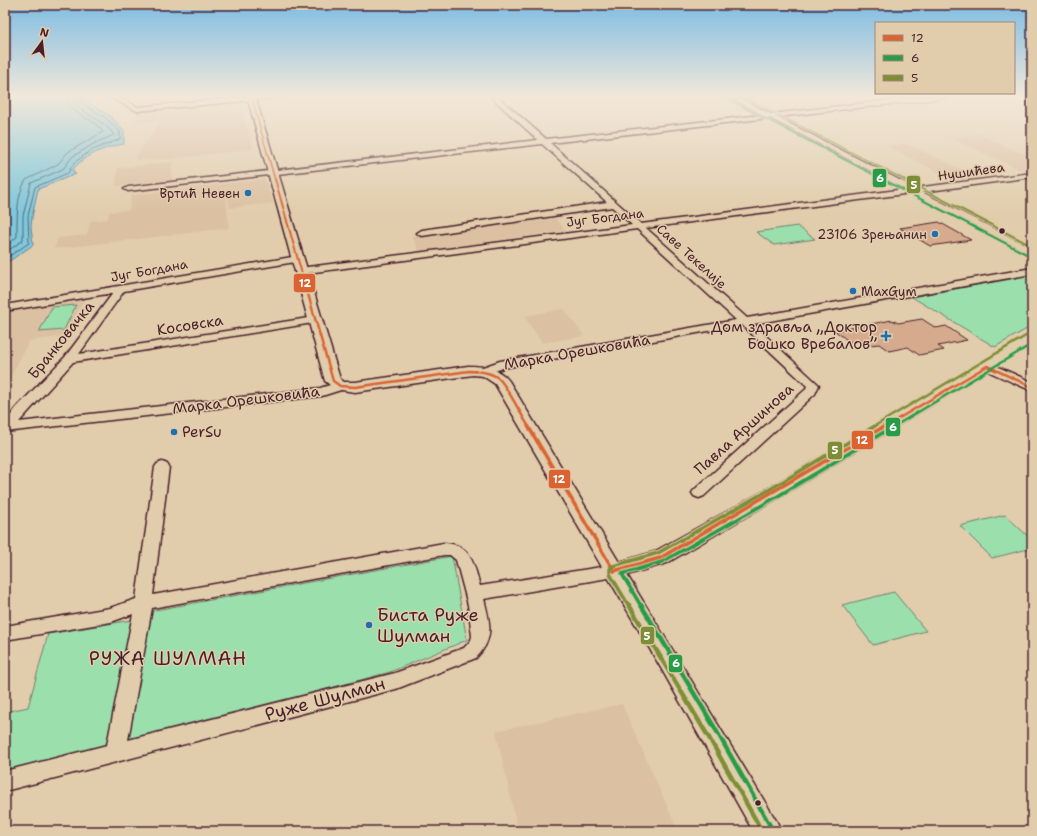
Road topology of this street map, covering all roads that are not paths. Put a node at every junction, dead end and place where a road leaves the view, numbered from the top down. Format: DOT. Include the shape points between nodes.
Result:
graph roads {
  1 [pos="262,135"];
  2 [pos="536,135"];
  3 [pos="602,135"];
  4 [pos="806,135"];
  5 [pos="544,142"];
  6 [pos="273,173"];
  7 [pos="1032,175"];
  8 [pos="128,189"];
  9 [pos="913,191"];
  10 [pos="614,204"];
  11 [pos="639,227"];
  12 [pos="422,232"];
  13 [pos="1032,252"];
  14 [pos="299,265"];
  15 [pos="1032,271"];
  16 [pos="119,289"];
  17 [pos="5,308"];
  18 [pos="315,320"];
  19 [pos="745,322"];
  20 [pos="1032,338"];
  21 [pos="69,359"];
  22 [pos="987,366"];
  23 [pos="484,371"];
  24 [pos="340,386"];
  25 [pos="1032,387"];
  26 [pos="811,390"];
  27 [pos="7,428"];
  28 [pos="162,467"];
  29 [pos="699,493"];
  30 [pos="614,571"];
  31 [pos="473,594"];
  32 [pos="144,603"];
  33 [pos="5,633"];
  34 [pos="116,753"];
  35 [pos="5,781"];
  36 [pos="768,831"];
  1 -- 6 [label="street"];
  2 -- 5 [label="street, Саве Текелије"];
  3 -- 5 [label="street"];
  4 -- 9 [label="street"];
  5 -- 6 [label="street"];
  5 -- 10 [label="street, Саве Текелије"];
  6 -- 8 [label="street"];
  6 -- 14 [label="street"];
  7 -- 9 [label="street, Нушићева"];
  9 -- 11 [label="street, Југ Богдана"];
  9 -- 13 [label="street"];
  10 -- 11 [label="street, Саве Текелије"];
  10 -- 12 [label="street, Југ Богдана"];
  11 -- 14 [label="street, Југ Богдана"];
  11 -- 19 [label="street, Саве Текелије"];
  14 -- 16 [label="street, Југ Богдана"];
  14 -- 18 [label="street"];
  15 -- 19 [label="street, Марка Орешковића"];
  16 -- 17 [label="street, Југ Богдана"];
  16 -- 21 [label="street, Бранковачка"];
  18 -- 21 [label="street, Косовска"];
  18 -- 24 [label="street" via="333,381"];
  19 -- 23 [label="street, Марка Орешковића" via="500,365"];
  19 -- 26 [label="street, Саве Текелије" via="810,380 813,385"];
  20 -- 22 [label="street"];
  21 -- 27 [label="street, Бранковачка"];
  22 -- 25 [label="street"];
  22 -- 30 [label="street" via="660,558"];
  23 -- 24 [label="street, Марка Орешковића" via="462,371 355,387"];
  23 -- 30 [label="street" via="497,376 501,381"];
  24 -- 27 [label="street, Марка Орешковића" via="317,392"];
  26 -- 29 [label="street, Павла Аршинова"];
  28 -- 32 [label="street"];
  30 -- 31 [label="street"];
  30 -- 36 [label="street"];
  31 -- 32 [label="street, Руже Шулман" via="463,557 455,551 444,549"];
  31 -- 34 [label="street, Руже Шулман" via="481,631 478,644 470,653 396,681"];
  32 -- 33 [label="street, Руже Шулман" via="111,615"];
  32 -- 34 [label="street"];
  34 -- 35 [label="street, Руже Шулман"];
}
